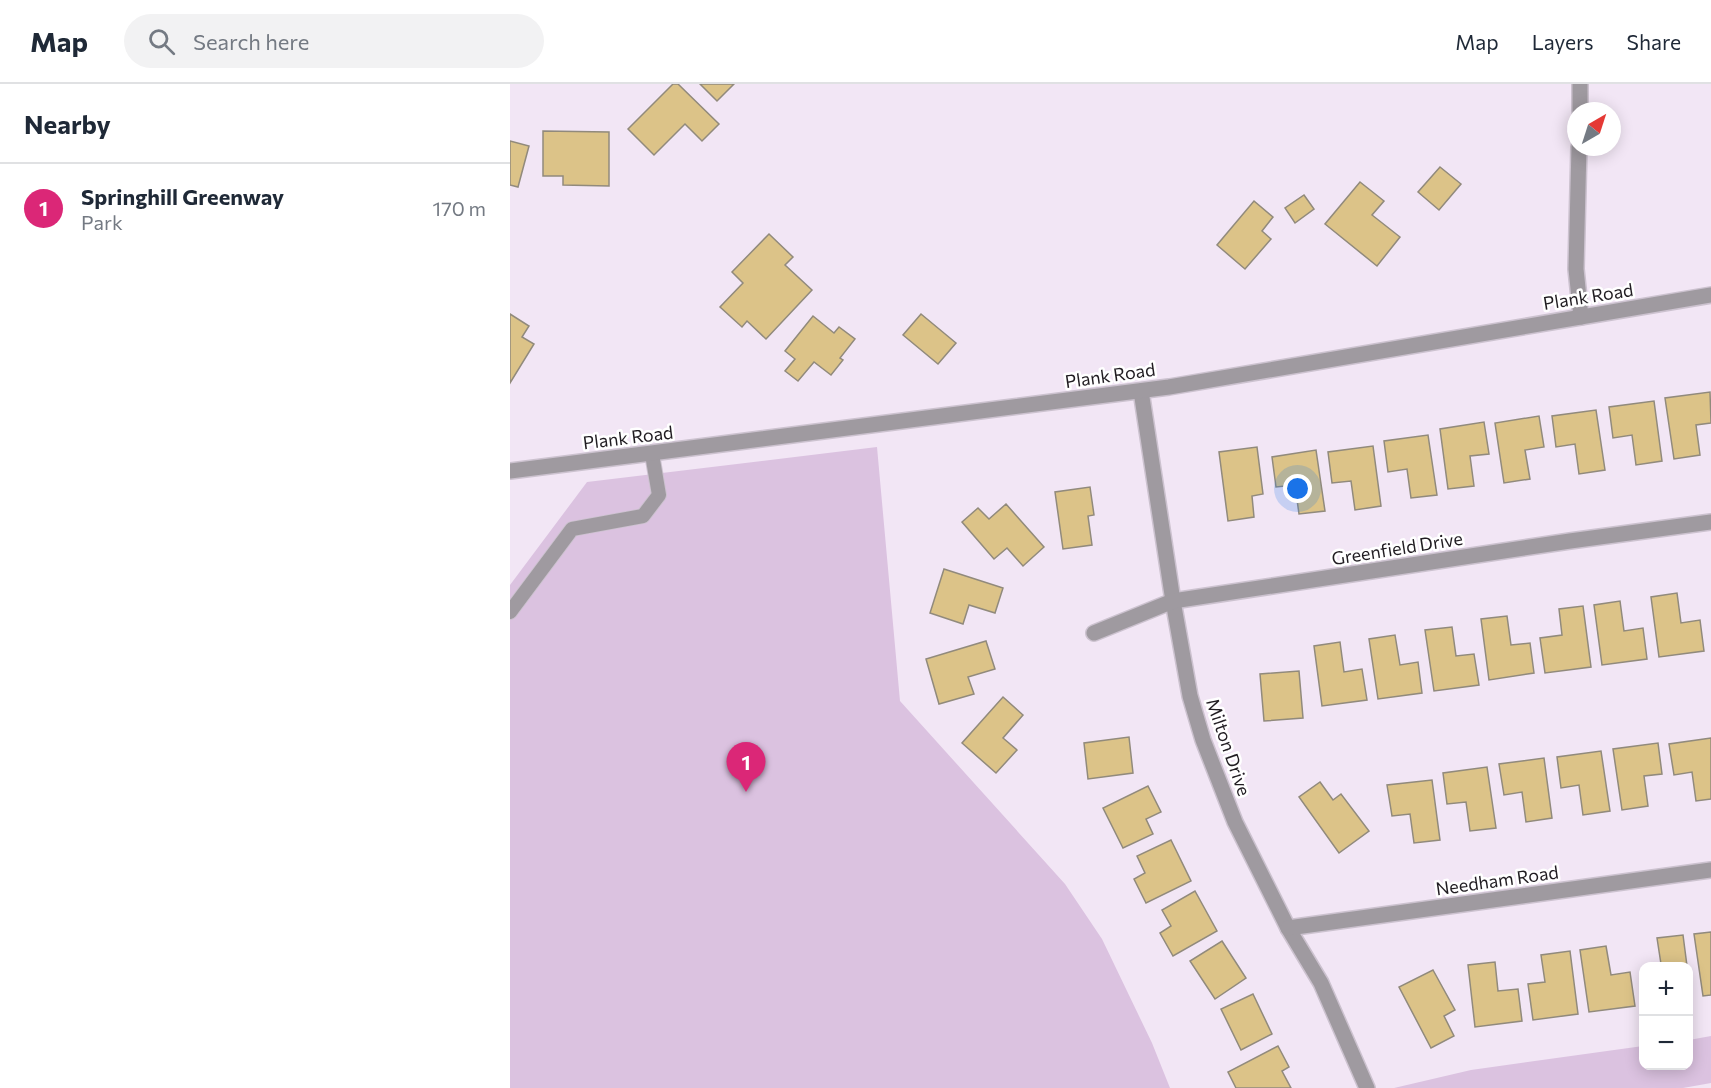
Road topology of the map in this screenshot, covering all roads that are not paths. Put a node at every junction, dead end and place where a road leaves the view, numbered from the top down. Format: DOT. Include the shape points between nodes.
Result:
graph roads {
  1 [pos="1580,84"];
  2 [pos="1580,102"];
  3 [pos="1579,156"];
  4 [pos="1711,295"];
  5 [pos="1581,317"];
  6 [pos="1141,391"];
  7 [pos="652,454"];
  8 [pos="510,471"];
  9 [pos="1711,522"];
  10 [pos="1173,601"];
  11 [pos="510,612"];
  12 [pos="1094,633"];
  13 [pos="1711,870"];
  14 [pos="1288,928"];
  15 [pos="1367,1088"];
  1 -- 2 [label="street"];
  3 -- 5 [label="street" via="1576,269"];
  4 -- 5 [label="street, Plank Road"];
  5 -- 6 [label="street, Plank Road"];
  6 -- 7 [label="street, Plank Road"];
  6 -- 10 [label="street, Milton Drive"];
  7 -- 8 [label="street, Plank Road"];
  7 -- 11 [label="lane" via="659,495 643,516 572,529"];
  9 -- 10 [label="street, Greenfield Drive"];
  10 -- 12 [label="street, Greenfield Drive"];
  10 -- 14 [label="street, Milton Drive" via="1190,696 1203,740 1235,822"];
  13 -- 14 [label="street, Needham Road"];
  14 -- 15 [label="street, Milton Drive" via="1321,983"];
}
